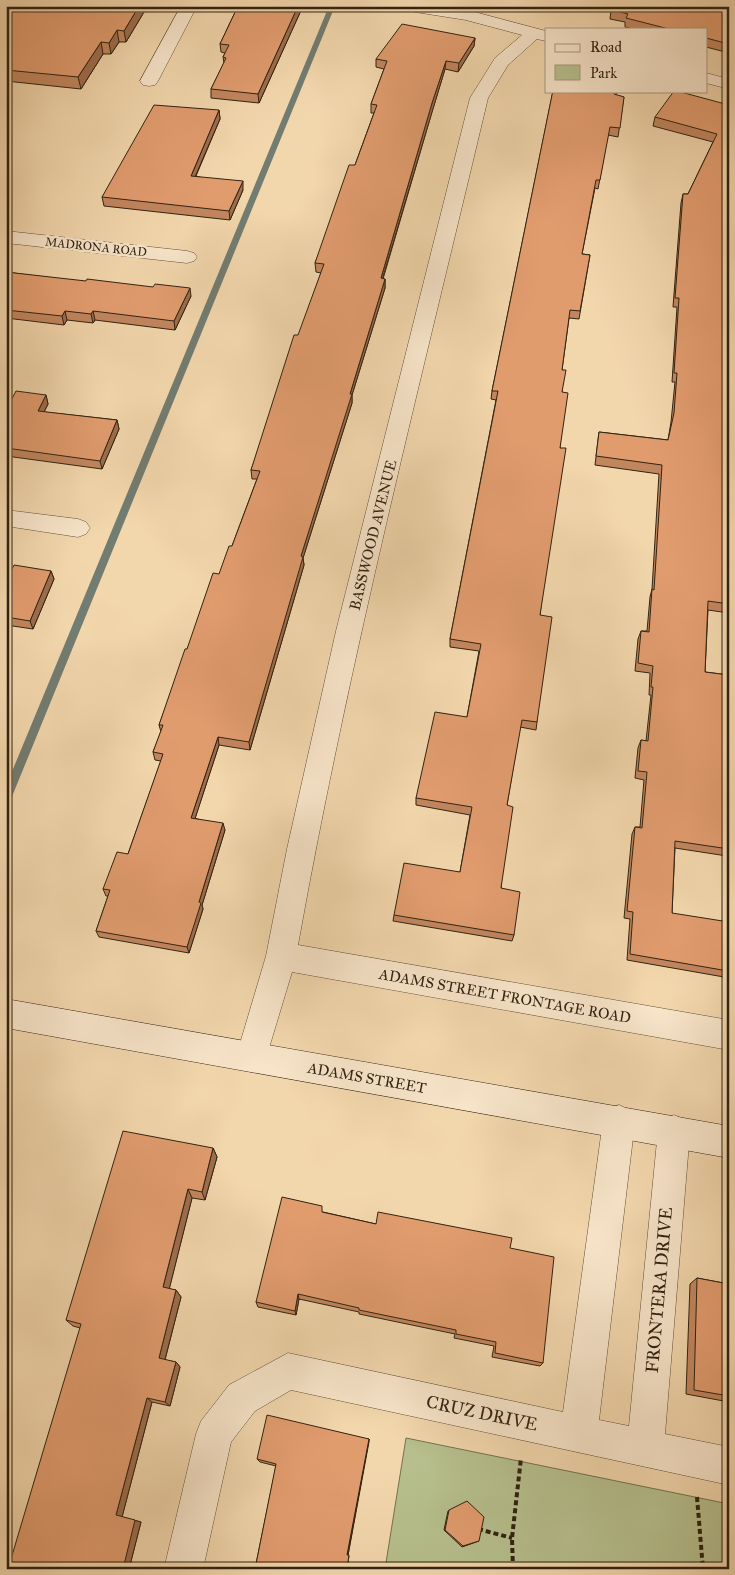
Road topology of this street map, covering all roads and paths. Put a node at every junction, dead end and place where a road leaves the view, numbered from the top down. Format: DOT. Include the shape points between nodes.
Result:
graph roads {
  1 [pos="189,6"];
  2 [pos="409,6"];
  3 [pos="540,35"];
  4 [pos="708,79"];
  5 [pos="149,81"];
  6 [pos="729,84"];
  7 [pos="6,237"];
  8 [pos="187,258"];
  9 [pos="6,518"];
  10 [pos="78,528"];
  11 [pos="281,956"];
  12 [pos="6,1013"];
  13 [pos="729,1035"];
  14 [pos="252,1057"];
  15 [pos="620,1121"];
  16 [pos="674,1131"];
  17 [pos="729,1142"];
  18 [pos="526,1422"];
  19 [pos="579,1433"];
  20 [pos="645,1448"];
  21 [pos="712,1462"];
  22 [pos="470,1527"];
  23 [pos="512,1538"];
  24 [pos="183,1569"];
  25 [pos="513,1569"];
  26 [pos="703,1569"];
  1 -- 5 [label="street"];
  2 -- 3 [label="street" via="466,15"];
  3 -- 11 [label="street, BASSWOOD AVENUE" via="501,62 479,98 349,630"];
  4 -- 6 [label="street"];
  7 -- 8 [label="street, MADRONA ROAD"];
  9 -- 10 [label="street"];
  11 -- 13 [label="street, ADAMS STREET FRONTAGE ROAD"];
  11 -- 14 [label="street, BASSWOOD AVENUE"];
  12 -- 14 [label="street, ADAMS STREET"];
  14 -- 15 [label="street, ADAMS STREET"];
  15 -- 16 [label="street, ADAMS STREET"];
  15 -- 19 [label="street"];
  16 -- 17 [label="street, ADAMS STREET"];
  16 -- 20 [label="street, FRONTERA DRIVE"];
  18 -- 19 [label="street, CRUZ DRIVE"];
  18 -- 23 [label="path"];
  18 -- 24 [label="street, CRUZ DRIVE" via="288,1371 242,1398 214,1434"];
  19 -- 20 [label="street, CRUZ DRIVE"];
  20 -- 21 [label="street, CRUZ DRIVE"];
  21 -- 26 [label="path" via="697,1512"];
  22 -- 23 [label="path"];
  23 -- 25 [label="path"];
}
